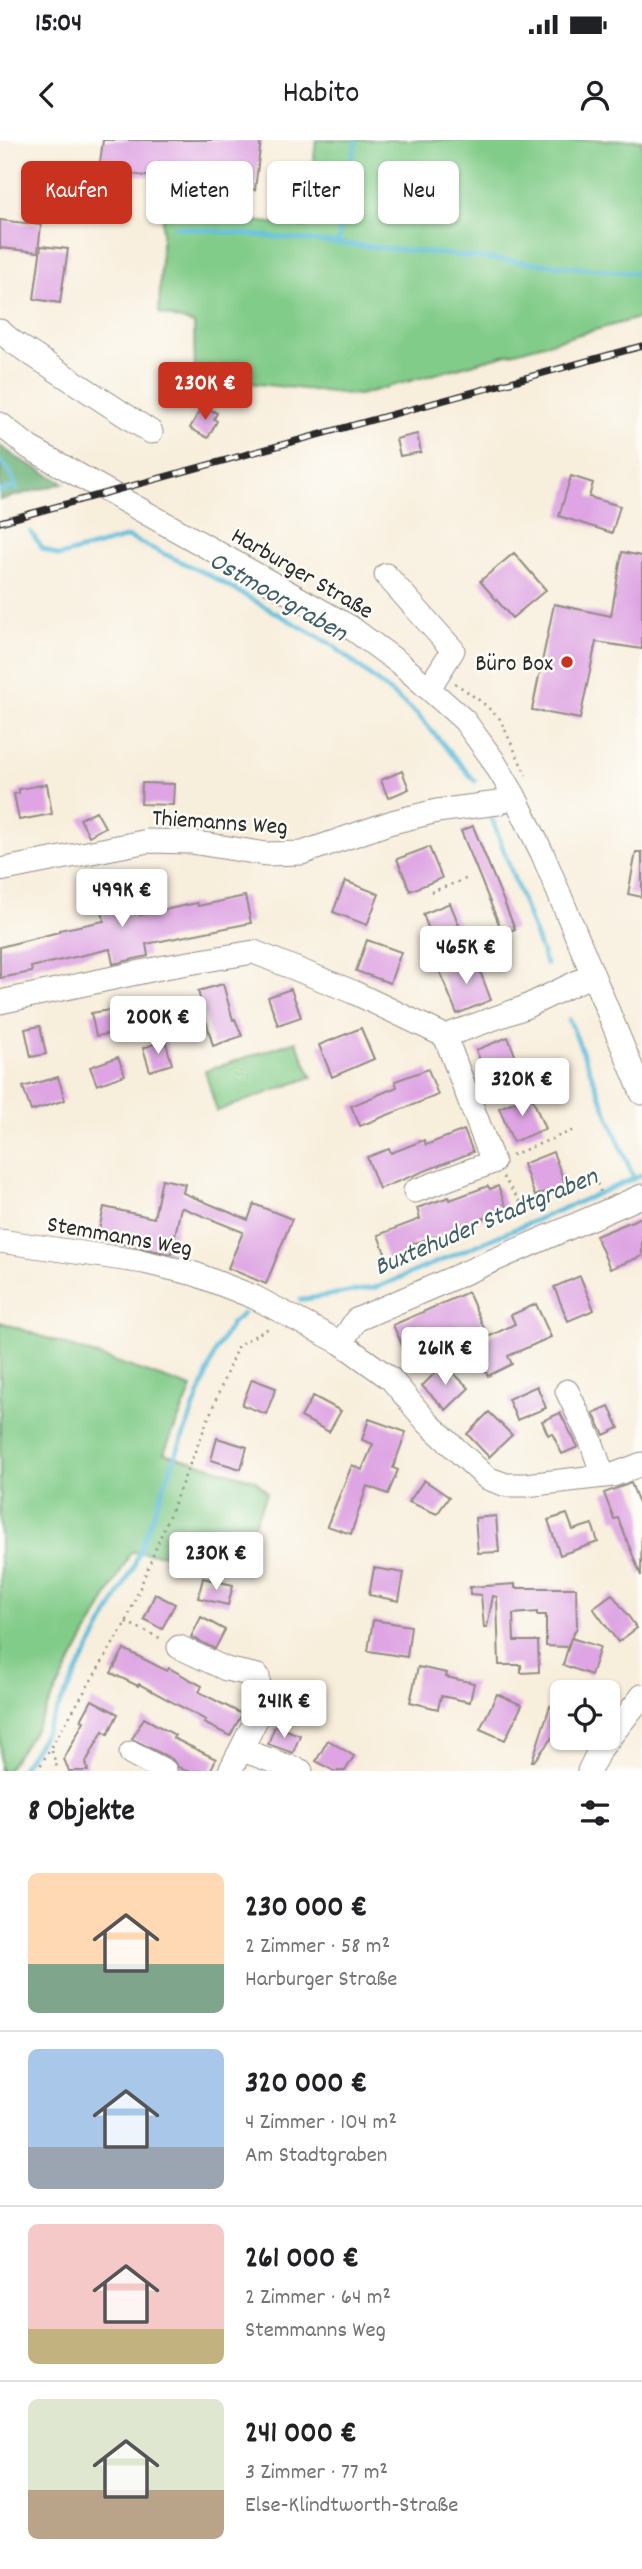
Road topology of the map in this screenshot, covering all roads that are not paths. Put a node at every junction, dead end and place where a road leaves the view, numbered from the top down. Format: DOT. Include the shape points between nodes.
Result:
graph roads {
  1 [pos="0,331"];
  2 [pos="0,424"];
  3 [pos="151,432"];
  4 [pos="386,575"];
  5 [pos="434,680"];
  6 [pos="522,790"];
  7 [pos="0,870"];
  8 [pos="592,975"];
  9 [pos="0,1002"];
  10 [pos="445,1036"];
  11 [pos="642,1093"];
  12 [pos="415,1191"];
  13 [pos="642,1196"];
  14 [pos="0,1241"];
  15 [pos="341,1343"];
  16 [pos="567,1391"];
  17 [pos="642,1464"];
  18 [pos="603,1476"];
  19 [pos="179,1647"];
  20 [pos="642,1696"];
  21 [pos="242,1750"];
  22 [pos="131,1754"];
  23 [pos="166,1771"];
  24 [pos="230,1771"];
  25 [pos="301,1771"];
  26 [pos="590,1771"];
  1 -- 3 [label="street"];
  2 -- 5 [label="street, Harburger Straße" via="30,447 350,627 402,664"];
  4 -- 5 [label="street" via="453,650"];
  5 -- 6 [label="street, Harburger Straße" via="491,757"];
  6 -- 7 [label="street, Thiemanns Weg" via="498,803 392,822 302,853 266,854 191,842 148,841"];
  6 -- 8 [label="street, Harburger Straße"];
  8 -- 10 [label="street" via="523,1008"];
  8 -- 11 [label="street, Harburger Straße"];
  9 -- 10 [label="street" via="254,952"];
  10 -- 12 [label="street" via="493,1162"];
  13 -- 15 [label="street" via="356,1320"];
  14 -- 15 [label="street, Stemmanns Weg" via="185,1272 254,1297"];
  15 -- 18 [label="street, Stemmanns Weg" via="391,1378 427,1422 487,1478 506,1485 526,1485"];
  16 -- 18 [label="street"];
  17 -- 18 [label="street, Stemmanns Weg"];
  19 -- 21 [label="street" via="226,1669 258,1676 261,1710"];
  20 -- 26 [label="street" via="598,1751"];
  21 -- 24 [label="street"];
  21 -- 25 [label="street"];
  22 -- 23 [label="street"];
}
